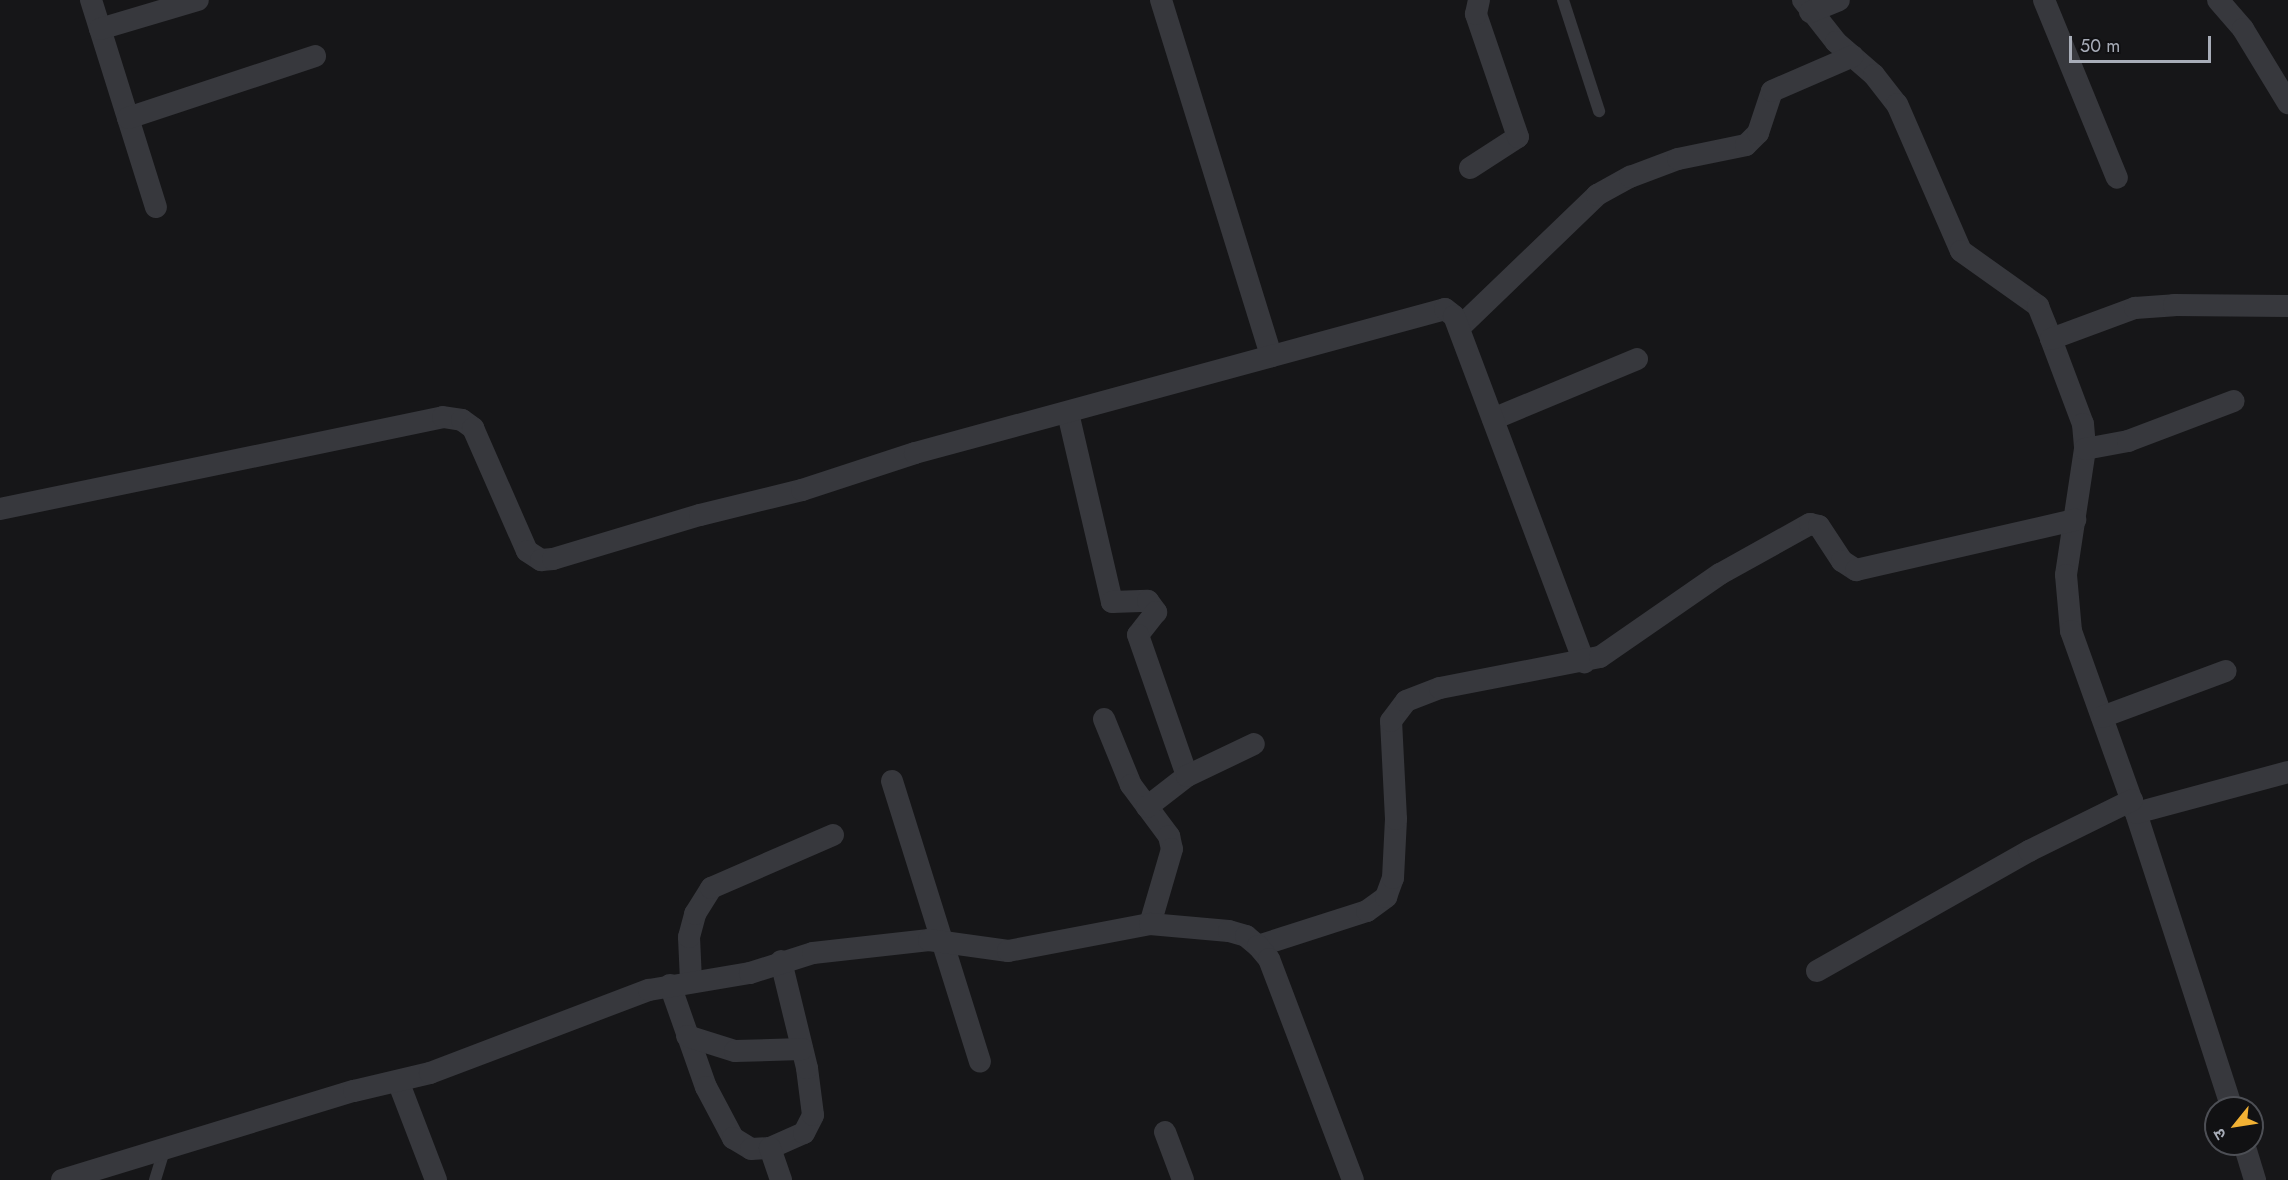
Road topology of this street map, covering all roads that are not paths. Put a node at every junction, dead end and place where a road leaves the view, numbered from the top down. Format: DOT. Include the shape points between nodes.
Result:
graph roads {
  1 [pos="91,0"];
  2 [pos="198,0"];
  3 [pos="1161,0"];
  4 [pos="1479,0"];
  5 [pos="1563,0"];
  6 [pos="1839,0"];
  7 [pos="2044,0"];
  8 [pos="2218,0"];
  9 [pos="1807,6"];
  10 [pos="100,29"];
  11 [pos="315,56"];
  12 [pos="1853,56"];
  13 [pos="2288,103"];
  14 [pos="1599,111"];
  15 [pos="128,118"];
  16 [pos="1470,168"];
  17 [pos="2117,178"];
  18 [pos="156,207"];
  19 [pos="2288,306"];
  20 [pos="1459,328"];
  21 [pos="2051,339"];
  22 [pos="1271,356"];
  23 [pos="1636,359"];
  24 [pos="2234,401"];
  25 [pos="1068,414"];
  26 [pos="1493,419"];
  27 [pos="2085,449"];
  28 [pos="0,509"];
  29 [pos="2075,520"];
  30 [pos="1584,662"];
  31 [pos="2226,671"];
  32 [pos="2102,717"];
  33 [pos="1104,719"];
  34 [pos="1254,744"];
  35 [pos="2288,772"];
  36 [pos="1187,776"];
  37 [pos="892,781"];
  38 [pos="1148,807"];
  39 [pos="2134,807"];
  40 [pos="833,835"];
  41 [pos="1150,924"];
  42 [pos="942,942"];
  43 [pos="1258,946"];
  44 [pos="781,961"];
  45 [pos="1817,971"];
  46 [pos="681,983"];
  47 [pos="687,1036"];
  48 [pos="802,1049"];
  49 [pos="980,1062"];
  50 [pos="398,1081"];
  51 [pos="2228,1096"];
  52 [pos="1165,1132"];
  53 [pos="165,1148"];
  54 [pos="770,1148"];
  55 [pos="2248,1156"];
  56 [pos="62,1180"];
  57 [pos="155,1180"];
  58 [pos="436,1180"];
  59 [pos="781,1180"];
  60 [pos="1183,1180"];
  61 [pos="1353,1180"];
  62 [pos="2255,1180"];
  1 -- 10 [label="street"];
  2 -- 10 [label="street"];
  3 -- 22 [label="street"];
  4 -- 16 [label="street" via="1476,14 1518,137"];
  5 -- 14 [label="lane"];
  6 -- 9 [label="street"];
  7 -- 17 [label="street"];
  8 -- 13 [label="street" via="2243,29"];
  9 -- 12 [label="street"];
  10 -- 15 [label="street"];
  11 -- 15 [label="street"];
  12 -- 20 [label="street" via="1772,91 1758,133 1746,145 1678,159 1630,177 1597,195"];
  12 -- 21 [label="street" via="1897,104 1961,251 2038,306"];
  15 -- 18 [label="street"];
  19 -- 21 [label="street" via="2174,305 2134,309"];
  20 -- 22 [label="street" via="1445,309"];
  20 -- 26 [label="street"];
  21 -- 27 [label="street" via="2083,424"];
  22 -- 25 [label="street"];
  23 -- 26 [label="street"];
  24 -- 27 [label="street" via="2128,441"];
  25 -- 28 [label="street" via="540,560 527,551 473,428 462,420 443,417"];
  25 -- 36 [label="street" via="1112,602 1148,601 1156,612 1138,635"];
  26 -- 30 [label="street"];
  27 -- 29 [label="street"];
  29 -- 30 [label="street" via="1856,570 1842,561 1819,526 1810,524 1720,574 1626,640"];
  29 -- 32 [label="street" via="2066,575 2066,603 2071,631"];
  30 -- 43 [label="street" via="1440,688 1406,701 1395,711 1390,733 1396,819 1394,866 1386,897 1367,911"];
  31 -- 32 [label="street"];
  32 -- 39 [label="street"];
  33 -- 38 [label="street" via="1118,759"];
  34 -- 36 [label="street"];
  35 -- 39 [label="street"];
  36 -- 38 [label="street"];
  37 -- 42 [label="street"];
  38 -- 41 [label="street" via="1172,849"];
  39 -- 45 [label="street" via="2029,850"];
  39 -- 51 [label="street"];
  40 -- 46 [label="street" via="711,888 695,914"];
  41 -- 42 [label="street" via="1008,951"];
  41 -- 43 [label="street" via="1229,931 1246,936"];
  42 -- 44 [label="street" via="916,940"];
  42 -- 49 [label="street"];
  43 -- 61 [label="street" via="1269,959"];
  44 -- 46 [label="street" via="750,972"];
  44 -- 48 [label="street"];
  46 -- 47 [label="street"];
  46 -- 50 [label="street" via="614,1001 460,1063"];
  47 -- 48 [label="street" via="735,1051"];
  47 -- 54 [label="street" via="706,1087 733,1138 751,1149"];
  48 -- 54 [label="street" via="813,1115 804,1133"];
  50 -- 53 [label="street"];
  50 -- 58 [label="street"];
  52 -- 60 [label="street"];
  53 -- 56 [label="street"];
  53 -- 57 [label="lane"];
  54 -- 59 [label="street"];
  55 -- 62 [label="street"];
}
